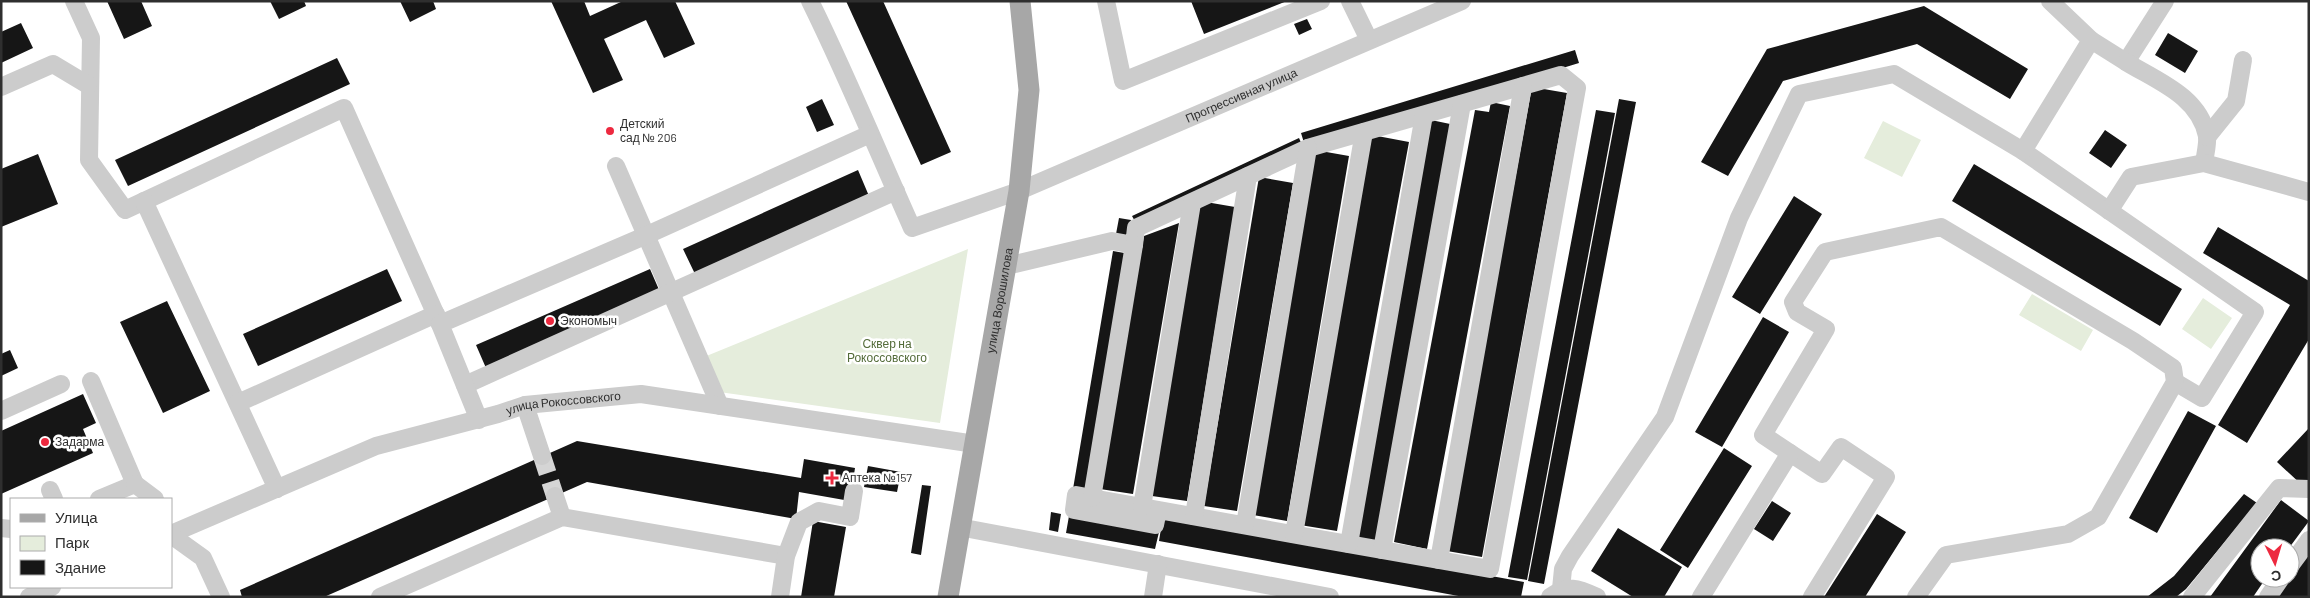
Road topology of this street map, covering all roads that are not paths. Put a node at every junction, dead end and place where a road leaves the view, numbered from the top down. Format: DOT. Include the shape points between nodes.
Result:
graph roads {
  1 [pos="74,1"];
  2 [pos="810,1"];
  3 [pos="1020,1"];
  4 [pos="1106,1"];
  5 [pos="1321,1"];
  6 [pos="1350,1"];
  7 [pos="1462,1"];
  8 [pos="2050,1"];
  9 [pos="2164,1"];
  10 [pos="1369,40"];
  11 [pos="2091,40"];
  12 [pos="2244,60"];
  13 [pos="2126,62"];
  14 [pos="88,85"];
  15 [pos="1,86"];
  16 [pos="1523,86"];
  17 [pos="1462,104"];
  18 [pos="1424,115"];
  19 [pos="1364,132"];
  20 [pos="870,134"];
  21 [pos="2207,137"];
  22 [pos="1308,148"];
  23 [pos="2023,150"];
  24 [pos="2204,163"];
  25 [pos="616,166"];
  26 [pos="1248,176"];
  27 [pos="896,191"];
  28 [pos="1019,191"];
  29 [pos="2309,192"];
  30 [pos="144,201"];
  31 [pos="1192,203"];
  32 [pos="2109,211"];
  33 [pos="647,235"];
  34 [pos="1134,245"];
  35 [pos="1006,266"];
  36 [pos="672,292"];
  37 [pos="438,319"];
  38 [pos="91,381"];
  39 [pos="2175,382"];
  40 [pos="60,384"];
  41 [pos="465,385"];
  42 [pos="238,403"];
  43 [pos="525,405"];
  44 [pos="720,406"];
  45 [pos="1,411"];
  46 [pos="479,420"];
  47 [pos="975,444"];
  48 [pos="1790,453"];
  49 [pos="542,456"];
  50 [pos="135,484"];
  51 [pos="277,489"];
  52 [pos="2309,489"];
  53 [pos="854,491"];
  54 [pos="555,496"];
  55 [pos="101,498"];
  56 [pos="153,498"];
  57 [pos="1150,508"];
  58 [pos="1194,516"];
  59 [pos="562,517"];
  60 [pos="1245,525"];
  61 [pos="959,527"];
  62 [pos="1294,534"];
  63 [pos="172,535"];
  64 [pos="172,536"];
  65 [pos="2309,540"];
  66 [pos="1349,544"];
  67 [pos="1382,550"];
  68 [pos="2300,552"];
  69 [pos="786,556"];
  70 [pos="1439,560"];
  71 [pos="1158,564"];
  72 [pos="50,588"];
  73 [pos="1929,589"];
  74 [pos="1555,593"];
  75 [pos="29,597"];
  76 [pos="221,597"];
  77 [pos="380,597"];
  78 [pos="780,597"];
  79 [pos="948,597"];
  80 [pos="1153,597"];
  81 [pos="1330,597"];
  82 [pos="1597,597"];
  83 [pos="1701,597"];
  84 [pos="1812,597"];
  85 [pos="1916,597"];
  86 [pos="2192,597"];
  1 -- 14 [label="street" via="91,38"];
  2 -- 20 [label="street" via="845,72"];
  3 -- 28 [label="main road, улица Ворошилова" via="1029,90"];
  4 -- 5 [label="street" via="1124,81"];
  6 -- 10 [label="street"];
  7 -- 10 [label="street, Прогрессивная улица"];
  8 -- 11 [label="street"];
  9 -- 13 [label="street"];
  10 -- 28 [label="street, Прогрессивная улица"];
  11 -- 13 [label="street"];
  11 -- 23 [label="street"];
  12 -- 21 [label="street" via="2236,101"];
  13 -- 21 [label="street" via="2186,98 2200,114"];
  14 -- 15 [label="street" via="53,64"];
  14 -- 30 [label="street" via="89,160 125,210"];
  16 -- 17 [label="street"];
  16 -- 70 [label="street"];
  16 -- 70 [label="street" via="1561,75 1577,88 1490,569"];
  17 -- 18 [label="street"];
  17 -- 67 [label="street"];
  18 -- 19 [label="street"];
  18 -- 66 [label="street"];
  19 -- 22 [label="street"];
  19 -- 62 [label="street"];
  20 -- 27 [label="street"];
  20 -- 33 [label="street"];
  21 -- 24 [label="street"];
  22 -- 26 [label="street"];
  22 -- 60 [label="street"];
  23 -- 32 [label="street"];
  23 -- 74 [label="street" via="1894,74 1799,94 1739,218 1665,417 1570,556"];
  24 -- 29 [label="street"];
  24 -- 32 [label="street" via="2131,177"];
  25 -- 33 [label="street"];
  26 -- 31 [label="street"];
  26 -- 58 [label="street"];
  27 -- 28 [label="street, Прогрессивная улица" via="912,228"];
  27 -- 36 [label="street"];
  28 -- 35 [label="main road, улица Ворошилова"];
  30 -- 37 [label="street" via="344,108"];
  30 -- 42 [label="street"];
  31 -- 34 [label="street" via="1136,228"];
  31 -- 57 [label="street"];
  32 -- 39 [label="street" via="2255,312 2202,398"];
  33 -- 36 [label="street"];
  33 -- 37 [label="street"];
  34 -- 35 [label="street" via="1112,242"];
  34 -- 57 [label="street" via="1092,498 1076,495 1074,510 1156,525"];
  35 -- 47 [label="main road, улица Ворошилова"];
  36 -- 41 [label="street"];
  36 -- 44 [label="street"];
  37 -- 41 [label="street"];
  37 -- 42 [label="street"];
  38 -- 50 [label="street"];
  39 -- 48 [label="street" via="2173,368 2134,341 1941,227 1825,252 1793,302 1797,312 1826,329 1763,435"];
  39 -- 73 [label="street" via="2098,517 2068,534 1946,555"];
  40 -- 45 [label="street"];
  41 -- 46 [label="street"];
  42 -- 51 [label="street"];
  43 -- 44 [label="street, улица Рокоссовского" via="641,394"];
  43 -- 46 [label="street, улица Рокоссовского"];
  43 -- 49 [label="street"];
  44 -- 47 [label="street, улица Рокоссовского"];
  46 -- 51 [label="street, улица Рокоссовского" via="376,446"];
  47 -- 61 [label="main road, улица Ворошилова"];
  48 -- 83 [label="street"];
  48 -- 84 [label="street" via="1822,474 1841,447 1886,477"];
  50 -- 55 [label="street"];
  50 -- 56 [label="street"];
  51 -- 63 [label="street, улица Рокоссовского"];
  52 -- 86 [label="street" via="2279,488"];
  53 -- 69 [label="street" via="850,517 819,511 799,522"];
  54 -- 59 [label="street"];
  57 -- 58 [label="street"];
  58 -- 60 [label="street"];
  59 -- 69 [label="street"];
  59 -- 77 [label="street"];
  60 -- 62 [label="street"];
  61 -- 71 [label="street"];
  61 -- 79 [label="main road, улица Ворошилова"];
  62 -- 66 [label="street"];
  64 -- 76 [label="street" via="204,558"];
  65 -- 68 [label="street"];
  66 -- 67 [label="street"];
  67 -- 70 [label="street"];
  69 -- 78 [label="street"];
  71 -- 80 [label="street"];
  71 -- 81 [label="street"];
  72 -- 75 [label="street"];
  73 -- 85 [label="street"];
  74 -- 82 [label="street" via="1580,589"];
}
